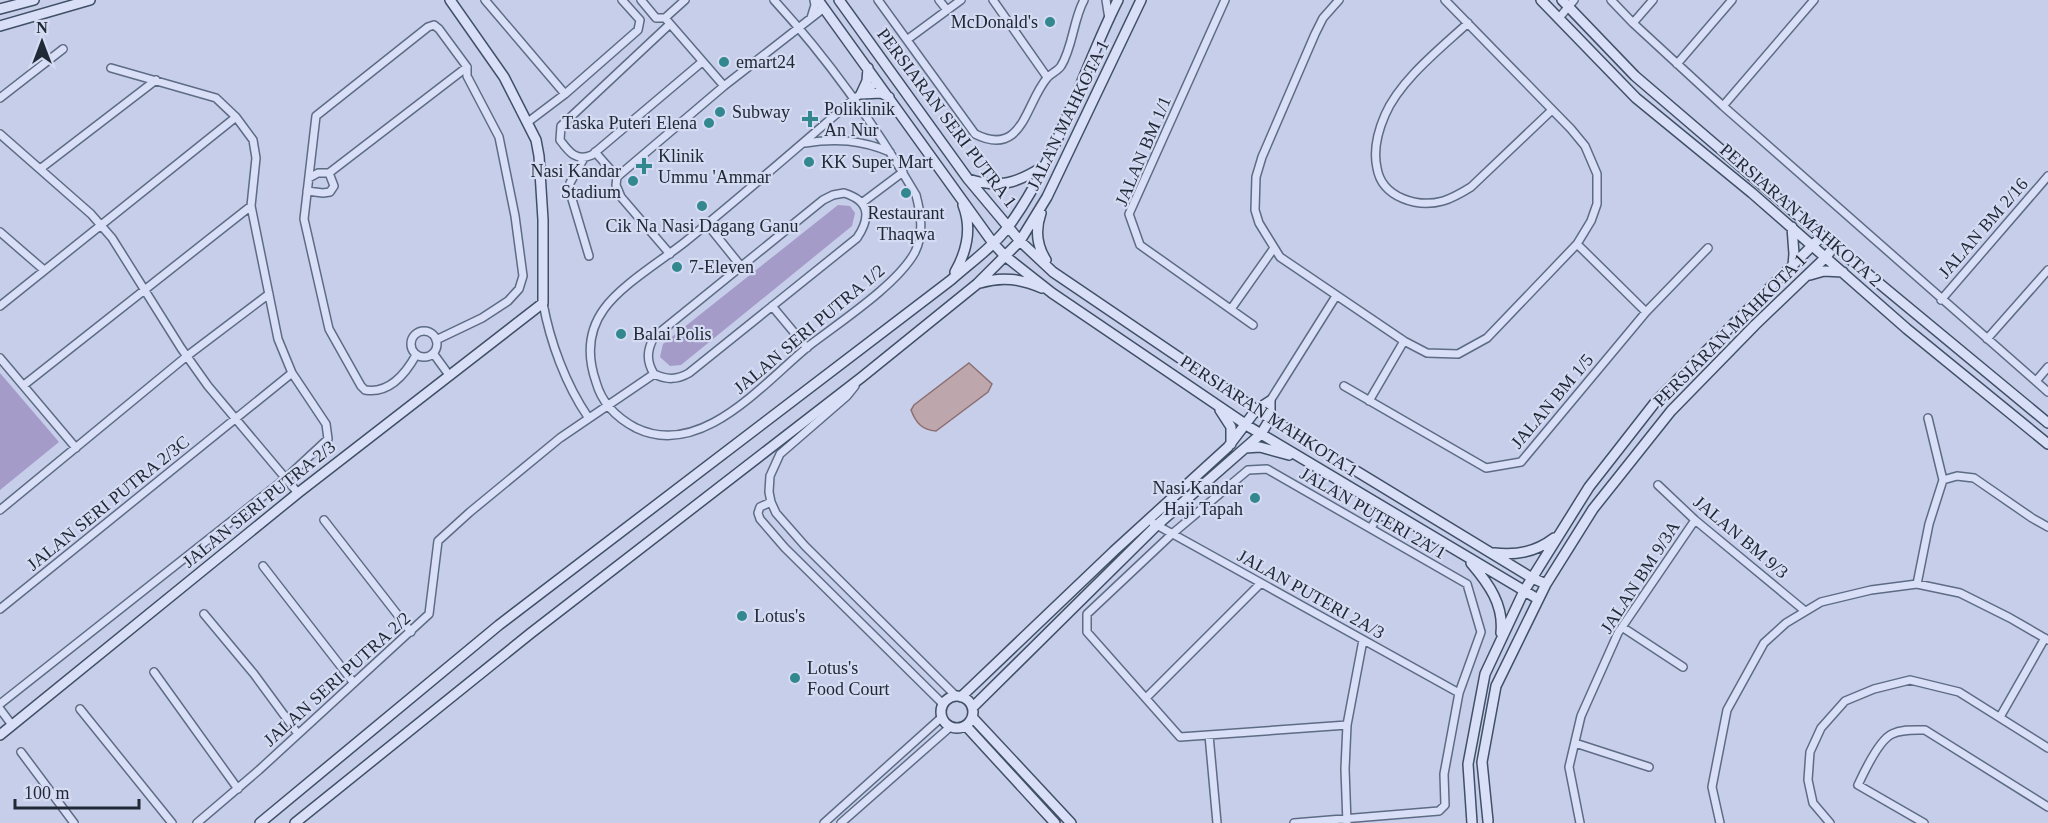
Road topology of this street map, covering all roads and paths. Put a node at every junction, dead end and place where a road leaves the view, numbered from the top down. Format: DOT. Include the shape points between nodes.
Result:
graph roads {
  1 [pos="34,0"];
  2 [pos="90,0"];
  3 [pos="450,0"];
  4 [pos="485,0"];
  5 [pos="622,0"];
  6 [pos="641,0"];
  7 [pos="685,0"];
  8 [pos="774,0"];
  9 [pos="816,0"];
  10 [pos="839,0"];
  11 [pos="878,0"];
  12 [pos="939,0"];
  13 [pos="962,0"];
  14 [pos="993,0"];
  15 [pos="1084,0"];
  16 [pos="1106,0"];
  17 [pos="1118,0"];
  18 [pos="1141,0"];
  19 [pos="1225,0"];
  20 [pos="1326,0"];
  21 [pos="1339,0"];
  22 [pos="1445,0"];
  23 [pos="1541,0"];
  24 [pos="1611,0"];
  25 [pos="1653,0"];
  26 [pos="1732,0"];
  27 [pos="1814,0"];
  28 [pos="1569,2"];
  29 [pos="825,4"];
  30 [pos="1332,6"];
  31 [pos="0,9"];
  32 [pos="947,10"];
  33 [pos="665,18"];
  34 [pos="811,18"];
  35 [pos="1559,18"];
  36 [pos="1108,19"];
  37 [pos="1468,23"];
  38 [pos="1633,23"];
  39 [pos="670,24"];
  40 [pos="0,26"];
  41 [pos="799,27"];
  42 [pos="908,39"];
  43 [pos="63,50"];
  44 [pos="702,62"];
  45 [pos="1677,64"];
  46 [pos="111,68"];
  47 [pos="467,68"];
  48 [pos="868,68"];
  49 [pos="1047,77"];
  50 [pos="156,80"];
  51 [pos="878,82"];
  52 [pos="901,85"];
  53 [pos="723,86"];
  54 [pos="565,94"];
  55 [pos="858,96"];
  56 [pos="889,97"];
  57 [pos="0,99"];
  58 [pos="1723,106"];
  59 [pos="1552,110"];
  60 [pos="236,117"];
  61 [pos="528,122"];
  62 [pos="0,135"];
  63 [pos="802,143"];
  64 [pos="596,152"];
  65 [pos="890,152"];
  66 [pos="584,158"];
  67 [pos="1045,165"];
  68 [pos="40,169"];
  69 [pos="903,172"];
  70 [pos="329,173"];
  71 [pos="2048,176"];
  72 [pos="617,177"];
  73 [pos="309,178"];
  74 [pos="968,179"];
  75 [pos="307,191"];
  76 [pos="959,194"];
  77 [pos="1047,197"];
  78 [pos="862,202"];
  79 [pos="251,206"];
  80 [pos="707,224"];
  81 [pos="100,225"];
  82 [pos="1792,227"];
  83 [pos="1008,228"];
  84 [pos="0,232"];
  85 [pos="1822,236"];
  86 [pos="1020,241"];
  87 [pos="993,243"];
  88 [pos="1576,244"];
  89 [pos="1814,245"];
  90 [pos="1834,246"];
  91 [pos="1274,248"];
  92 [pos="1708,248"];
  93 [pos="670,254"];
  94 [pos="590,256"];
  95 [pos="1005,256"];
  96 [pos="1826,257"];
  97 [pos="741,265"];
  98 [pos="1792,266"];
  99 [pos="44,270"];
  100 [pos="2048,270"];
  101 [pos="1053,272"];
  102 [pos="1843,272"];
  103 [pos="1807,275"];
  104 [pos="951,280"];
  105 [pos="977,284"];
  106 [pos="145,290"];
  107 [pos="1052,293"];
  108 [pos="269,294"];
  109 [pos="1336,296"];
  110 [pos="1941,300"];
  111 [pos="543,303"];
  112 [pos="0,306"];
  113 [pos="772,306"];
  114 [pos="1231,309"];
  115 [pos="1646,312"];
  116 [pos="1253,325"];
  117 [pos="1987,339"];
  118 [pos="436,340"];
  119 [pos="1404,341"];
  120 [pos="807,348"];
  121 [pos="433,353"];
  122 [pos="416,355"];
  123 [pos="187,356"];
  124 [pos="0,358"];
  125 [pos="2048,367"];
  126 [pos="292,373"];
  127 [pos="654,374"];
  128 [pos="449,375"];
  129 [pos="862,377"];
  130 [pos="2036,381"];
  131 [pos="24,385"];
  132 [pos="1344,386"];
  133 [pos="2048,392"];
  134 [pos="1270,401"];
  135 [pos="1369,401"];
  136 [pos="1216,404"];
  137 [pos="607,406"];
  138 [pos="1256,410"];
  139 [pos="588,417"];
  140 [pos="236,418"];
  141 [pos="1928,418"];
  142 [pos="1270,419"];
  143 [pos="2048,423"];
  144 [pos="1246,425"];
  145 [pos="1261,434"];
  146 [pos="1231,444"];
  147 [pos="2048,444"];
  148 [pos="76,448"];
  149 [pos="1245,448"];
  150 [pos="1302,459"];
  151 [pos="286,478"];
  152 [pos="1943,480"];
  153 [pos="1658,485"];
  154 [pos="298,493"];
  155 [pos="771,502"];
  156 [pos="1374,502"];
  157 [pos="0,510"];
  158 [pos="1378,516"];
  159 [pos="1401,518"];
  160 [pos="324,520"];
  161 [pos="1695,520"];
  162 [pos="1152,523"];
  163 [pos="2048,527"];
  164 [pos="1371,528"];
  165 [pos="1172,534"];
  166 [pos="1559,534"];
  167 [pos="1491,553"];
  168 [pos="1465,557"];
  169 [pos="263,566"];
  170 [pos="1532,578"];
  171 [pos="1261,583"];
  172 [pos="1546,584"];
  173 [pos="1917,584"];
  174 [pos="1524,591"];
  175 [pos="1538,599"];
  176 [pos="0,609"];
  177 [pos="1805,611"];
  178 [pos="204,614"];
  179 [pos="1622,627"];
  180 [pos="411,632"];
  181 [pos="2046,639"];
  182 [pos="1363,640"];
  183 [pos="1500,642"];
  184 [pos="1683,667"];
  185 [pos="153,672"];
  186 [pos="354,682"];
  187 [pos="1459,693"];
  188 [pos="959,696"];
  189 [pos="1146,699"];
  190 [pos="0,704"];
  191 [pos="943,704"];
  192 [pos="973,707"];
  193 [pos="0,709"];
  194 [pos="80,709"];
  195 [pos="942,717"];
  196 [pos="2000,717"];
  197 [pos="973,718"];
  198 [pos="12,724"];
  199 [pos="1347,725"];
  200 [pos="966,726"];
  201 [pos="950,727"];
  202 [pos="298,734"];
  203 [pos="0,735"];
  204 [pos="1209,735"];
  205 [pos="1575,743"];
  206 [pos="2048,748"];
  207 [pos="21,752"];
  208 [pos="1649,767"];
  209 [pos="238,789"];
  210 [pos="2048,807"];
  211 [pos="1347,820"];
  212 [pos="1490,822"];
  213 [pos="74,823"];
  214 [pos="172,823"];
  215 [pos="197,823"];
  216 [pos="260,823"];
  217 [pos="296,823"];
  218 [pos="824,823"];
  219 [pos="841,823"];
  220 [pos="1055,823"];
  221 [pos="1071,823"];
  222 [pos="1217,823"];
  223 [pos="1294,823"];
  224 [pos="1472,823"];
  225 [pos="1580,823"];
  226 [pos="1720,823"];
  227 [pos="1830,823"];
  228 [pos="1924,823"];
  1 -- 31 [label="main road"];
  2 -- 40 [label="main road"];
  3 -- 61 [label="main road" via="504,77"];
  4 -- 54 [label="street"];
  5 -- 54 [label="street" via="640,20 638,30"];
  6 -- 33 [label="street" via="656,18"];
  7 -- 33 [label="street"];
  8 -- 41 [label="street, JALAN SERI PUTRA 1/2"];
  9 -- 29 [label="main road, PERSIARAN SERI PUTRA 1"];
  9 -- 34 [label="street"];
  10 -- 52 [label="main road, PERSIARAN SERI PUTRA 1"];
  11 -- 42 [label="street"];
  12 -- 32 [label="street"];
  13 -- 32 [label="street"];
  14 -- 49 [label="street"];
  15 -- 49 [label="street" via="1060,68"];
  16 -- 36 [label="street"];
  17 -- 36 [label="main road, JALAN MAHKOTA 1"];
  18 -- 77 [label="main road, JALAN MAHKOTA 1"];
  19 -- 114 [label="street, JALAN BM 1/1" via="1130,214 1140,245"];
  20 -- 30 [label="street"];
  21 -- 30 [label="street"];
  22 -- 37 [label="street"];
  23 -- 35 [label="main road, PERSIARAN MAHKOTA 2"];
  24 -- 38 [label="street"];
  25 -- 38 [label="street"];
  26 -- 45 [label="street"];
  27 -- 58 [label="street"];
  28 -- 35 [label="street"];
  28 -- 85 [label="main road, PERSIARAN MAHKOTA 2" via="1635,76"];
  29 -- 34 [label="street"];
  29 -- 48 [label="main road, PERSIARAN SERI PUTRA 1"];
  30 -- 91 [label="street" via="1316,34 1256,177 1255,210"];
  32 -- 42 [label="street"];
  33 -- 39 [label="street"];
  34 -- 41 [label="street"];
  35 -- 82 [label="main road, PERSIARAN MAHKOTA 2" via="1636,98"];
  36 -- 67 [label="main road, JALAN MAHKOTA 1"];
  37 -- 59 [label="street"];
  37 -- 59 [label="street" via="1402,89 1386,112 1378,136 1376,161 1387,186 1416,204 1459,195"];
  38 -- 45 [label="street"];
  39 -- 44 [label="street"];
  39 -- 66 [label="street" via="561,126 560,140 570,153"];
  41 -- 53 [label="street"];
  41 -- 55 [label="street, JALAN SERI PUTRA 1/2"];
  42 -- 49 [label="street" via="975,134 987,140 1002,140 1020,129"];
  43 -- 57 [label="street"];
  44 -- 53 [label="street"];
  44 -- 64 [label="street"];
  45 -- 58 [label="street"];
  46 -- 50 [label="street"];
  47 -- 70 [label="street"];
  47 -- 73 [label="street" via="439,29 434,25 428,27 316,116"];
  47 -- 118 [label="street" via="470,83 499,136 523,276 508,301"];
  48 -- 51 [label="main road, PERSIARAN SERI PUTRA 1"];
  48 -- 55 [label="main road" via="867,81"];
  50 -- 60 [label="street" via="216,98"];
  50 -- 68 [label="street"];
  51 -- 52 [label="main road"];
  51 -- 55 [label="street"];
  51 -- 56 [label="main road, PERSIARAN SERI PUTRA 1"];
  52 -- 74 [label="main road, PERSIARAN SERI PUTRA 1"];
  53 -- 72 [label="street"];
  54 -- 61 [label="street"];
  55 -- 56 [label="main road" via="881,93"];
  55 -- 63 [label="street"];
  55 -- 65 [label="street, JALAN SERI PUTRA 1/2"];
  56 -- 76 [label="main road, PERSIARAN SERI PUTRA 1"];
  58 -- 110 [label="street"];
  59 -- 88 [label="street" via="1585,146 1597,174 1597,204"];
  60 -- 79 [label="street" via="256,148"];
  60 -- 81 [label="street"];
  61 -- 111 [label="main road" via="539,156"];
  62 -- 68 [label="street"];
  63 -- 65 [label="street" via="847,140"];
  63 -- 80 [label="street"];
  64 -- 66 [label="street"];
  64 -- 72 [label="street"];
  65 -- 69 [label="street, JALAN SERI PUTRA 1/2"];
  66 -- 94 [label="street" via="569,189"];
  67 -- 74 [label="main road" via="1004,184"];
  67 -- 83 [label="main road, JALAN MAHKOTA 1"];
  68 -- 81 [label="street"];
  69 -- 78 [label="street"];
  69 -- 120 [label="street, JALAN SERI PUTRA 1/2" via="921,212 916,250 891,282"];
  70 -- 73 [label="street"];
  70 -- 75 [label="street" via="334,186 330,192"];
  71 -- 110 [label="street, JALAN BM 2/16"];
  72 -- 93 [label="street" via="621,197"];
  73 -- 75 [label="street"];
  74 -- 83 [label="main road, PERSIARAN SERI PUTRA 1"];
  75 -- 122 [label="street" via="304,219 323,308 329,329 361,386 365,390 380,390 402,375"];
  76 -- 87 [label="main road, PERSIARAN SERI PUTRA 1"];
  76 -- 104 [label="main road" via="966,212 967,238 962,260"];
  77 -- 86 [label="main road, JALAN MAHKOTA 1"];
  77 -- 101 [label="main road" via="1038,242"];
  78 -- 97 [label="street" via="844,194 823,200"];
  78 -- 113 [label="street" via="866,221 856,238"];
  79 -- 106 [label="street"];
  79 -- 108 [label="street"];
  80 -- 93 [label="street"];
  80 -- 97 [label="street"];
  81 -- 99 [label="street"];
  81 -- 106 [label="street"];
  82 -- 89 [label="main road, PERSIARAN MAHKOTA 2"];
  82 -- 98 [label="main road"];
  83 -- 86 [label="main road, PERSIARAN SERI PUTRA 1"];
  83 -- 87 [label="main road, JALAN MAHKOTA 1"];
  84 -- 99 [label="street"];
  85 -- 89 [label="main road, PERSIARAN MAHKOTA 1"];
  85 -- 90 [label="main road, PERSIARAN MAHKOTA 2"];
  86 -- 95 [label="main road, JALAN MAHKOTA 1"];
  86 -- 101 [label="main road, PERSIARAN MAHKOTA 1"];
  87 -- 95 [label="main road, PERSIARAN SERI PUTRA 1"];
  87 -- 104 [label="main road, JALAN MAHKOTA 1"];
  88 -- 115 [label="street"];
  88 -- 119 [label="street" via="1488,339 1458,354 1426,353"];
  89 -- 96 [label="main road, PERSIARAN MAHKOTA 2"];
  89 -- 98 [label="main road, PERSIARAN MAHKOTA 1"];
  90 -- 96 [label="main road, PERSIARAN MAHKOTA 1"];
  90 -- 143 [label="main road, PERSIARAN MAHKOTA 2"];
  91 -- 109 [label="street" via="1280,257"];
  91 -- 114 [label="street"];
  92 -- 115 [label="street, JALAN BM 1/5"];
  93 -- 137 [label="street" via="620,292 595,324 590,344 591,365"];
  95 -- 105 [label="main road, JALAN MAHKOTA 1"];
  95 -- 107 [label="main road, PERSIARAN MAHKOTA 1"];
  96 -- 102 [label="main road, PERSIARAN MAHKOTA 2"];
  96 -- 103 [label="main road, PERSIARAN MAHKOTA 1"];
  97 -- 127 [label="street" via="654,337 648,360"];
  98 -- 166 [label="main road, PERSIARAN MAHKOTA 1" via="1657,400 1589,487"];
  99 -- 112 [label="street"];
  100 -- 117 [label="street"];
  101 -- 138 [label="main road, PERSIARAN MAHKOTA 1"];
  102 -- 103 [label="main road"];
  102 -- 147 [label="main road, PERSIARAN MAHKOTA 2"];
  103 -- 172 [label="main road, PERSIARAN MAHKOTA 1" via="1671,411 1593,509"];
  104 -- 216 [label="main road, JALAN MAHKOTA 1" via="499,625"];
  105 -- 107 [label="main road" via="1007,279"];
  105 -- 129 [label="main road, JALAN MAHKOTA 1"];
  106 -- 123 [label="street"];
  106 -- 131 [label="street"];
  107 -- 136 [label="main road, PERSIARAN MAHKOTA 1"];
  108 -- 123 [label="street"];
  108 -- 126 [label="street" via="278,339"];
  109 -- 119 [label="street"];
  109 -- 134 [label="street"];
  110 -- 117 [label="street"];
  111 -- 128 [label="main road, JALAN SERI PUTRA 2/3"];
  111 -- 139 [label="street" via="563,369"];
  113 -- 120 [label="street"];
  113 -- 127 [label="street" via="680,378"];
  114 -- 116 [label="street, JALAN BM 1/1"];
  115 -- 135 [label="street, JALAN BM 1/5" via="1521,462 1486,468"];
  117 -- 130 [label="street"];
  118 -- 121 [label="street"];
  118 -- 122 [label="street" via="431,333 418,332 410,343"];
  119 -- 135 [label="street"];
  120 -- 137 [label="street, JALAN SERI PUTRA 1/2" via="735,409 713,424 691,432 665,435 642,430 623,421"];
  121 -- 122 [label="street" via="427,357"];
  121 -- 128 [label="street"];
  123 -- 140 [label="street"];
  123 -- 148 [label="street"];
  124 -- 131 [label="street"];
  125 -- 130 [label="street"];
  126 -- 140 [label="street, JALAN SERI PUTRA 2/3C"];
  126 -- 151 [label="street" via="329,434 326,443"];
  127 -- 137 [label="street, JALAN SERI PUTRA 2/2"];
  128 -- 154 [label="main road, JALAN SERI PUTRA 2/3"];
  129 -- 155 [label="street" via="847,396 780,453 770,477"];
  129 -- 217 [label="main road, JALAN MAHKOTA 1" via="531,633"];
  130 -- 133 [label="street"];
  131 -- 148 [label="street"];
  132 -- 135 [label="street, JALAN BM 1/5"];
  134 -- 138 [label="main road"];
  134 -- 142 [label="main road"];
  136 -- 144 [label="main road, PERSIARAN MAHKOTA 1"];
  136 -- 146 [label="main road" via="1232,428"];
  137 -- 139 [label="street, JALAN SERI PUTRA 2/2"];
  138 -- 142 [label="main road, PERSIARAN MAHKOTA 1"];
  138 -- 144 [label="main road"];
  139 -- 180 [label="street, JALAN SERI PUTRA 2/2" via="438,541 431,609"];
  140 -- 151 [label="street"];
  140 -- 176 [label="street, JALAN SERI PUTRA 2/3C"];
  141 -- 152 [label="street"];
  142 -- 145 [label="main road"];
  142 -- 167 [label="main road, PERSIARAN MAHKOTA 1"];
  144 -- 145 [label="main road, PERSIARAN MAHKOTA 1"];
  144 -- 146 [label="main road"];
  145 -- 149 [label="main road"];
  145 -- 150 [label="main road, PERSIARAN MAHKOTA 1"];
  146 -- 162 [label="main road"];
  148 -- 157 [label="street"];
  149 -- 150 [label="main road" via="1260,447"];
  149 -- 162 [label="main road"];
  150 -- 156 [label="main road, PERSIARAN MAHKOTA 1"];
  151 -- 154 [label="street"];
  151 -- 190 [label="street"];
  152 -- 163 [label="street" via="1957,476 1974,478"];
  152 -- 173 [label="street"];
  153 -- 161 [label="street, JALAN BM 9/3"];
  154 -- 198 [label="main road, JALAN SERI PUTRA 2/3"];
  155 -- 188 [label="street" via="805,546"];
  155 -- 191 [label="street" via="760,507 760,519"];
  156 -- 158 [label="street"];
  156 -- 159 [label="main road, PERSIARAN MAHKOTA 1"];
  158 -- 159 [label="street"];
  158 -- 164 [label="street"];
  159 -- 168 [label="main road, PERSIARAN MAHKOTA 1"];
  160 -- 180 [label="street"];
  161 -- 177 [label="street, JALAN BM 9/3"];
  161 -- 179 [label="street, JALAN BM 9/3A"];
  162 -- 165 [label="street, JALAN PUTERI 2A/3"];
  162 -- 188 [label="main road"];
  162 -- 192 [label="main road"];
  164 -- 165 [label="street, JALAN PUTERI 2A/1" via="1268,469 1248,470"];
  164 -- 187 [label="street, JALAN PUTERI 2A/1" via="1467,584 1481,632"];
  165 -- 171 [label="street, JALAN PUTERI 2A/3"];
  165 -- 189 [label="street, JALAN PUTERI 2A/1" via="1087,614 1087,632"];
  166 -- 167 [label="main road" via="1528,552"];
  166 -- 170 [label="main road, PERSIARAN MAHKOTA 1"];
  167 -- 170 [label="main road, PERSIARAN MAHKOTA 1"];
  168 -- 174 [label="main road, PERSIARAN MAHKOTA 1"];
  168 -- 183 [label="main road" via="1494,593 1502,622"];
  169 -- 186 [label="street"];
  170 -- 172 [label="main road, PERSIARAN MAHKOTA 1"];
  170 -- 174 [label="main road, PERSIARAN MAHKOTA 1"];
  171 -- 182 [label="street, JALAN PUTERI 2A/3"];
  171 -- 189 [label="street"];
  172 -- 175 [label="main road, PERSIARAN MAHKOTA 1"];
  173 -- 177 [label="street" via="1821,602"];
  173 -- 181 [label="street" via="1960,593"];
  174 -- 175 [label="main road, PERSIARAN MAHKOTA 1"];
  174 -- 183 [label="main road, PERSIARAN MAHKOTA 1"];
  175 -- 212 [label="main road, PERSIARAN MAHKOTA 1" via="1496,686 1482,762"];
  177 -- 226 [label="street" via="1764,643 1727,710 1712,787"];
  178 -- 202 [label="street"];
  179 -- 184 [label="street"];
  179 -- 205 [label="street, JALAN BM 9/3A" via="1581,716"];
  180 -- 186 [label="street, JALAN SERI PUTRA 2/2"];
  181 -- 196 [label="street"];
  182 -- 187 [label="street, JALAN PUTERI 2A/3"];
  182 -- 199 [label="street"];
  183 -- 224 [label="main road, PERSIARAN MAHKOTA 1" via="1485,674 1468,764"];
  185 -- 209 [label="street"];
  186 -- 202 [label="street, JALAN SERI PUTRA 2/2"];
  187 -- 211 [label="street, JALAN PUTERI 2A/1" via="1444,774 1445,805 1439,811"];
  188 -- 191 [label="main road"];
  188 -- 192 [label="main road"];
  189 -- 204 [label="street, JALAN PUTERI 2A/1" via="1180,737"];
  191 -- 195 [label="main road"];
  192 -- 197 [label="main road"];
  193 -- 198 [label="street"];
  194 -- 214 [label="street"];
  195 -- 201 [label="main road"];
  195 -- 218 [label="street"];
  196 -- 206 [label="street"];
  196 -- 227 [label="street" via="1959,692 1910,680 1845,701 1821,728 1810,752 1808,780 1813,803"];
  197 -- 200 [label="main road"];
  197 -- 221 [label="main road"];
  198 -- 203 [label="main road, JALAN SERI PUTRA 2/3"];
  199 -- 204 [label="street"];
  199 -- 211 [label="street"];
  200 -- 201 [label="main road"];
  200 -- 220 [label="main road"];
  201 -- 219 [label="street"];
  202 -- 209 [label="street, JALAN SERI PUTRA 2/2"];
  204 -- 222 [label="street"];
  205 -- 208 [label="street"];
  205 -- 225 [label="street, JALAN BM 9/3A" via="1569,767"];
  207 -- 213 [label="street"];
  209 -- 215 [label="street, JALAN SERI PUTRA 2/2"];
  210 -- 228 [label="street" via="1925,730 1901,731 1884,740 1858,785"];
  211 -- 223 [label="street, JALAN PUTERI 2A/1"];
  212 -- 224 [label="main road, PERSIARAN MAHKOTA 1"];
}
